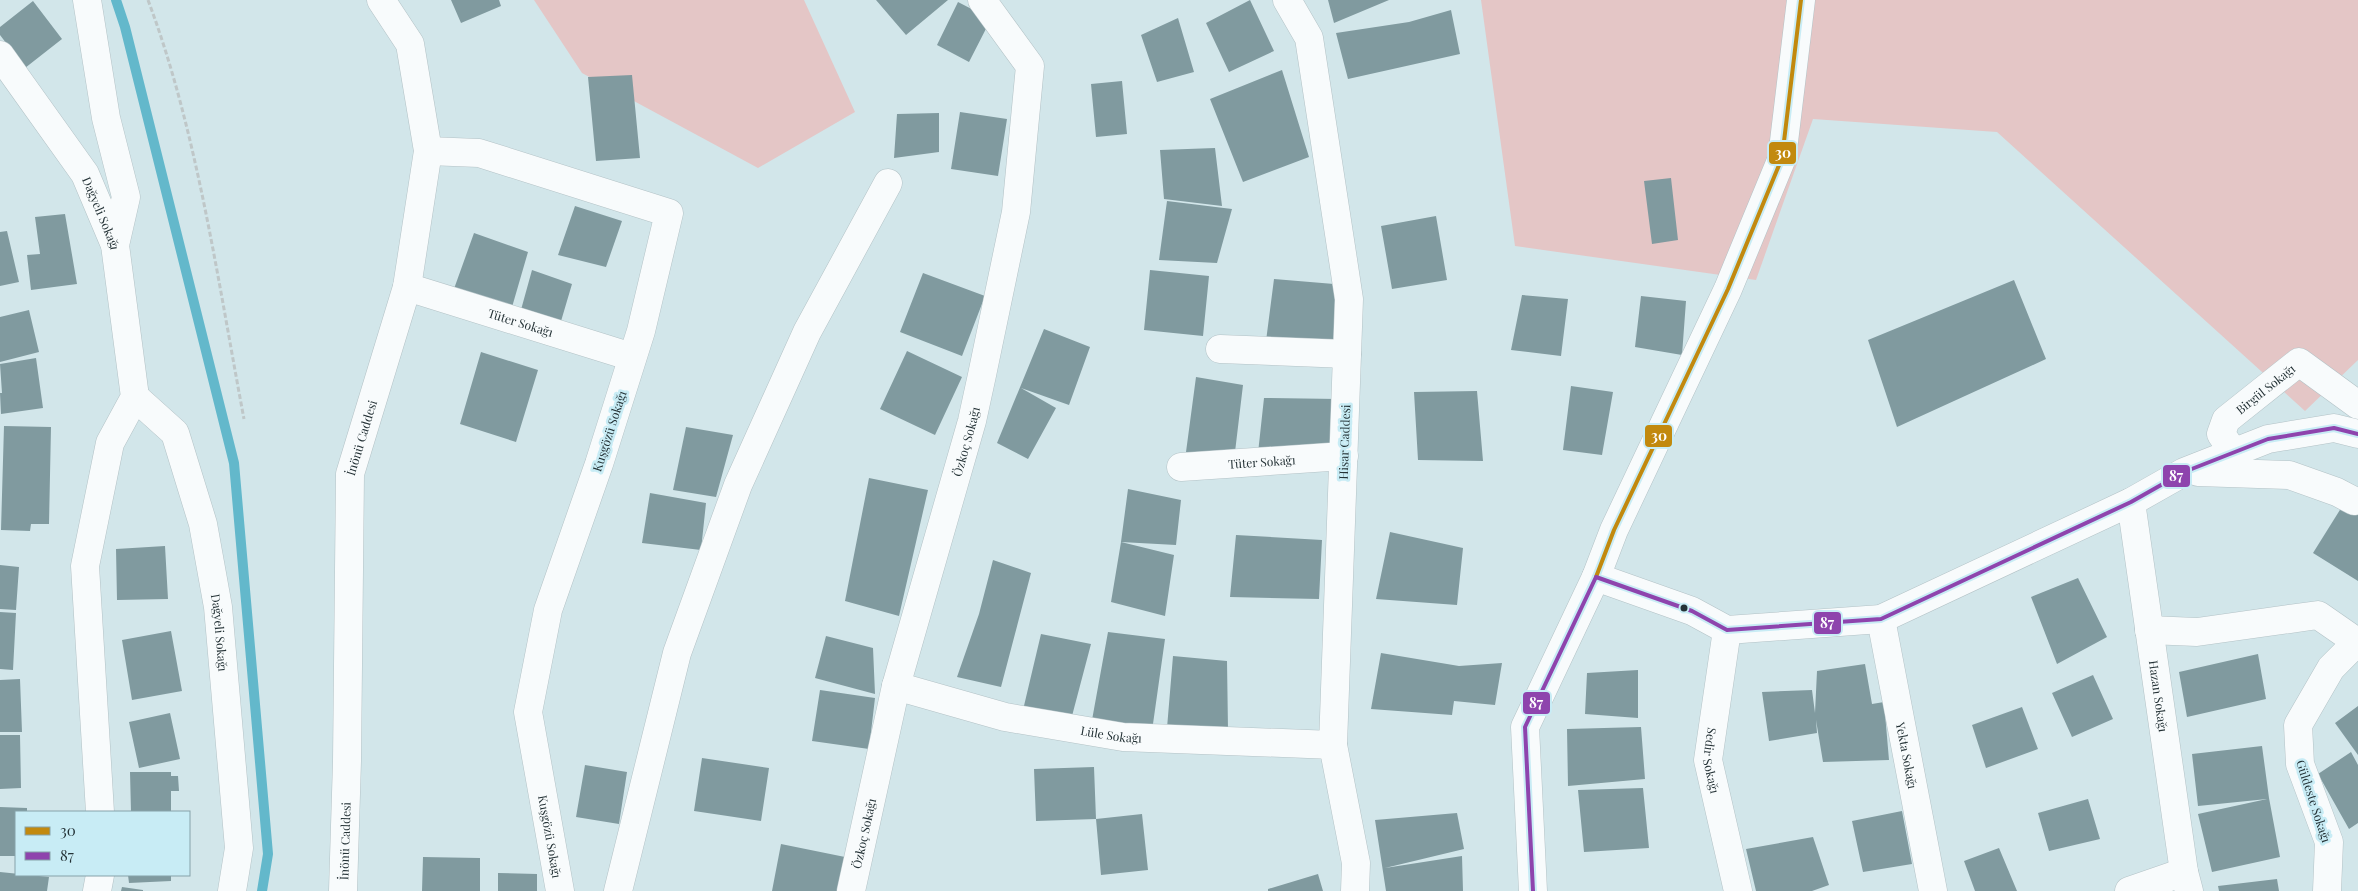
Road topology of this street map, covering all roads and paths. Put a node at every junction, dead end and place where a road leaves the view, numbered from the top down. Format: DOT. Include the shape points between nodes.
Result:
graph roads {
  1 [pos="87,0"];
  2 [pos="148,0"];
  3 [pos="381,0"];
  4 [pos="982,0"];
  5 [pos="1287,0"];
  6 [pos="1801,0"];
  7 [pos="0,55"];
  8 [pos="428,151"];
  9 [pos="888,183"];
  10 [pos="115,245"];
  11 [pos="407,287"];
  12 [pos="1220,349"];
  13 [pos="1347,354"];
  14 [pos="632,357"];
  15 [pos="135,397"];
  16 [pos="2358,405"];
  17 [pos="244,419"];
  18 [pos="2358,434"];
  19 [pos="2234,453"];
  20 [pos="1344,456"];
  21 [pos="1181,466"];
  22 [pos="2184,472"];
  23 [pos="2131,502"];
  24 [pos="2354,502"];
  25 [pos="1596,577"];
  26 [pos="1882,619"];
  27 [pos="1727,630"];
  28 [pos="2149,630"];
  29 [pos="2357,642"];
  30 [pos="896,686"];
  31 [pos="1334,746"];
  32 [pos="100,811"];
  33 [pos="100,876"];
  34 [pos="2186,882"];
  35 [pos="96,891"];
  36 [pos="232,891"];
  37 [pos="343,891"];
  38 [pos="560,891"];
  39 [pos="618,891"];
  40 [pos="851,891"];
  41 [pos="1355,891"];
  42 [pos="1533,891"];
  43 [pos="1738,891"];
  44 [pos="1933,891"];
  45 [pos="2129,891"];
  46 [pos="2327,891"];
  1 -- 10 [label="street" via="106,118 126,197"];
  2 -- 17 [label="path" via="164,43 197,176"];
  3 -- 8 [label="street, İnönü Caddesi" via="410,44"];
  4 -- 30 [label="street, Özkoç Sokağı" via="1030,66 1016,212 972,421"];
  5 -- 13 [label="street, Hisar Caddesi" via="1309,38 1348,299"];
  6 -- 25 [label="street" via="1782,158 1728,289 1614,530"];
  7 -- 10 [label="street, Dağyeli Sokağı" via="85,174"];
  8 -- 11 [label="street, İnönü Caddesi"];
  8 -- 14 [label="street, Kuşgözü Sokağı" via="479,153 669,213"];
  9 -- 39 [label="street" via="807,332 738,485 677,653"];
  10 -- 15 [label="street, Dağyeli Sokağı"];
  11 -- 14 [label="street, Tüter Sokağı"];
  11 -- 37 [label="street, İnönü Caddesi" via="350,474"];
  12 -- 13 [label="street"];
  13 -- 20 [label="street, Hisar Caddesi"];
  14 -- 38 [label="street, Kuşgözü Sokağı" via="548,610 528,712"];
  15 -- 32 [label="street" via="110,442 85,566"];
  15 -- 36 [label="street, Dağyeli Sokağı" via="175,433 203,524 218,606 239,848"];
  16 -- 19 [label="street, Birgül Sokağı" via="2299,362 2226,420 2222,434"];
  18 -- 19 [label="street" via="2334,428 2268,440"];
  19 -- 22 [label="street"];
  20 -- 21 [label="street, Tüter Sokağı"];
  20 -- 31 [label="street, Hisar Caddesi"];
  22 -- 23 [label="street"];
  22 -- 24 [label="street" via="2289,475 2337,492"];
  23 -- 26 [label="street"];
  23 -- 28 [label="street, Hazan Sokağı"];
  25 -- 27 [label="street" via="1692,611"];
  25 -- 42 [label="street" via="1525,727"];
  26 -- 27 [label="street"];
  26 -- 44 [label="street, Yekta Sokağı"];
  27 -- 43 [label="street, Sedir Sokağı" via="1708,760"];
  28 -- 29 [label="street" via="2197,632 2318,615"];
  28 -- 34 [label="street, Hazan Sokağı"];
  29 -- 46 [label="street, Güldeste Sokağı" via="2331,668 2298,725 2300,764 2329,842"];
  30 -- 31 [label="street, Lüle Sokağı" via="1005,717 1123,737"];
  30 -- 40 [label="street, Özkoç Sokağı"];
  31 -- 41 [label="street, Hisar Caddesi" via="1356,863"];
  33 -- 35 [label="street"];
  34 -- 45 [label="street"];
}
